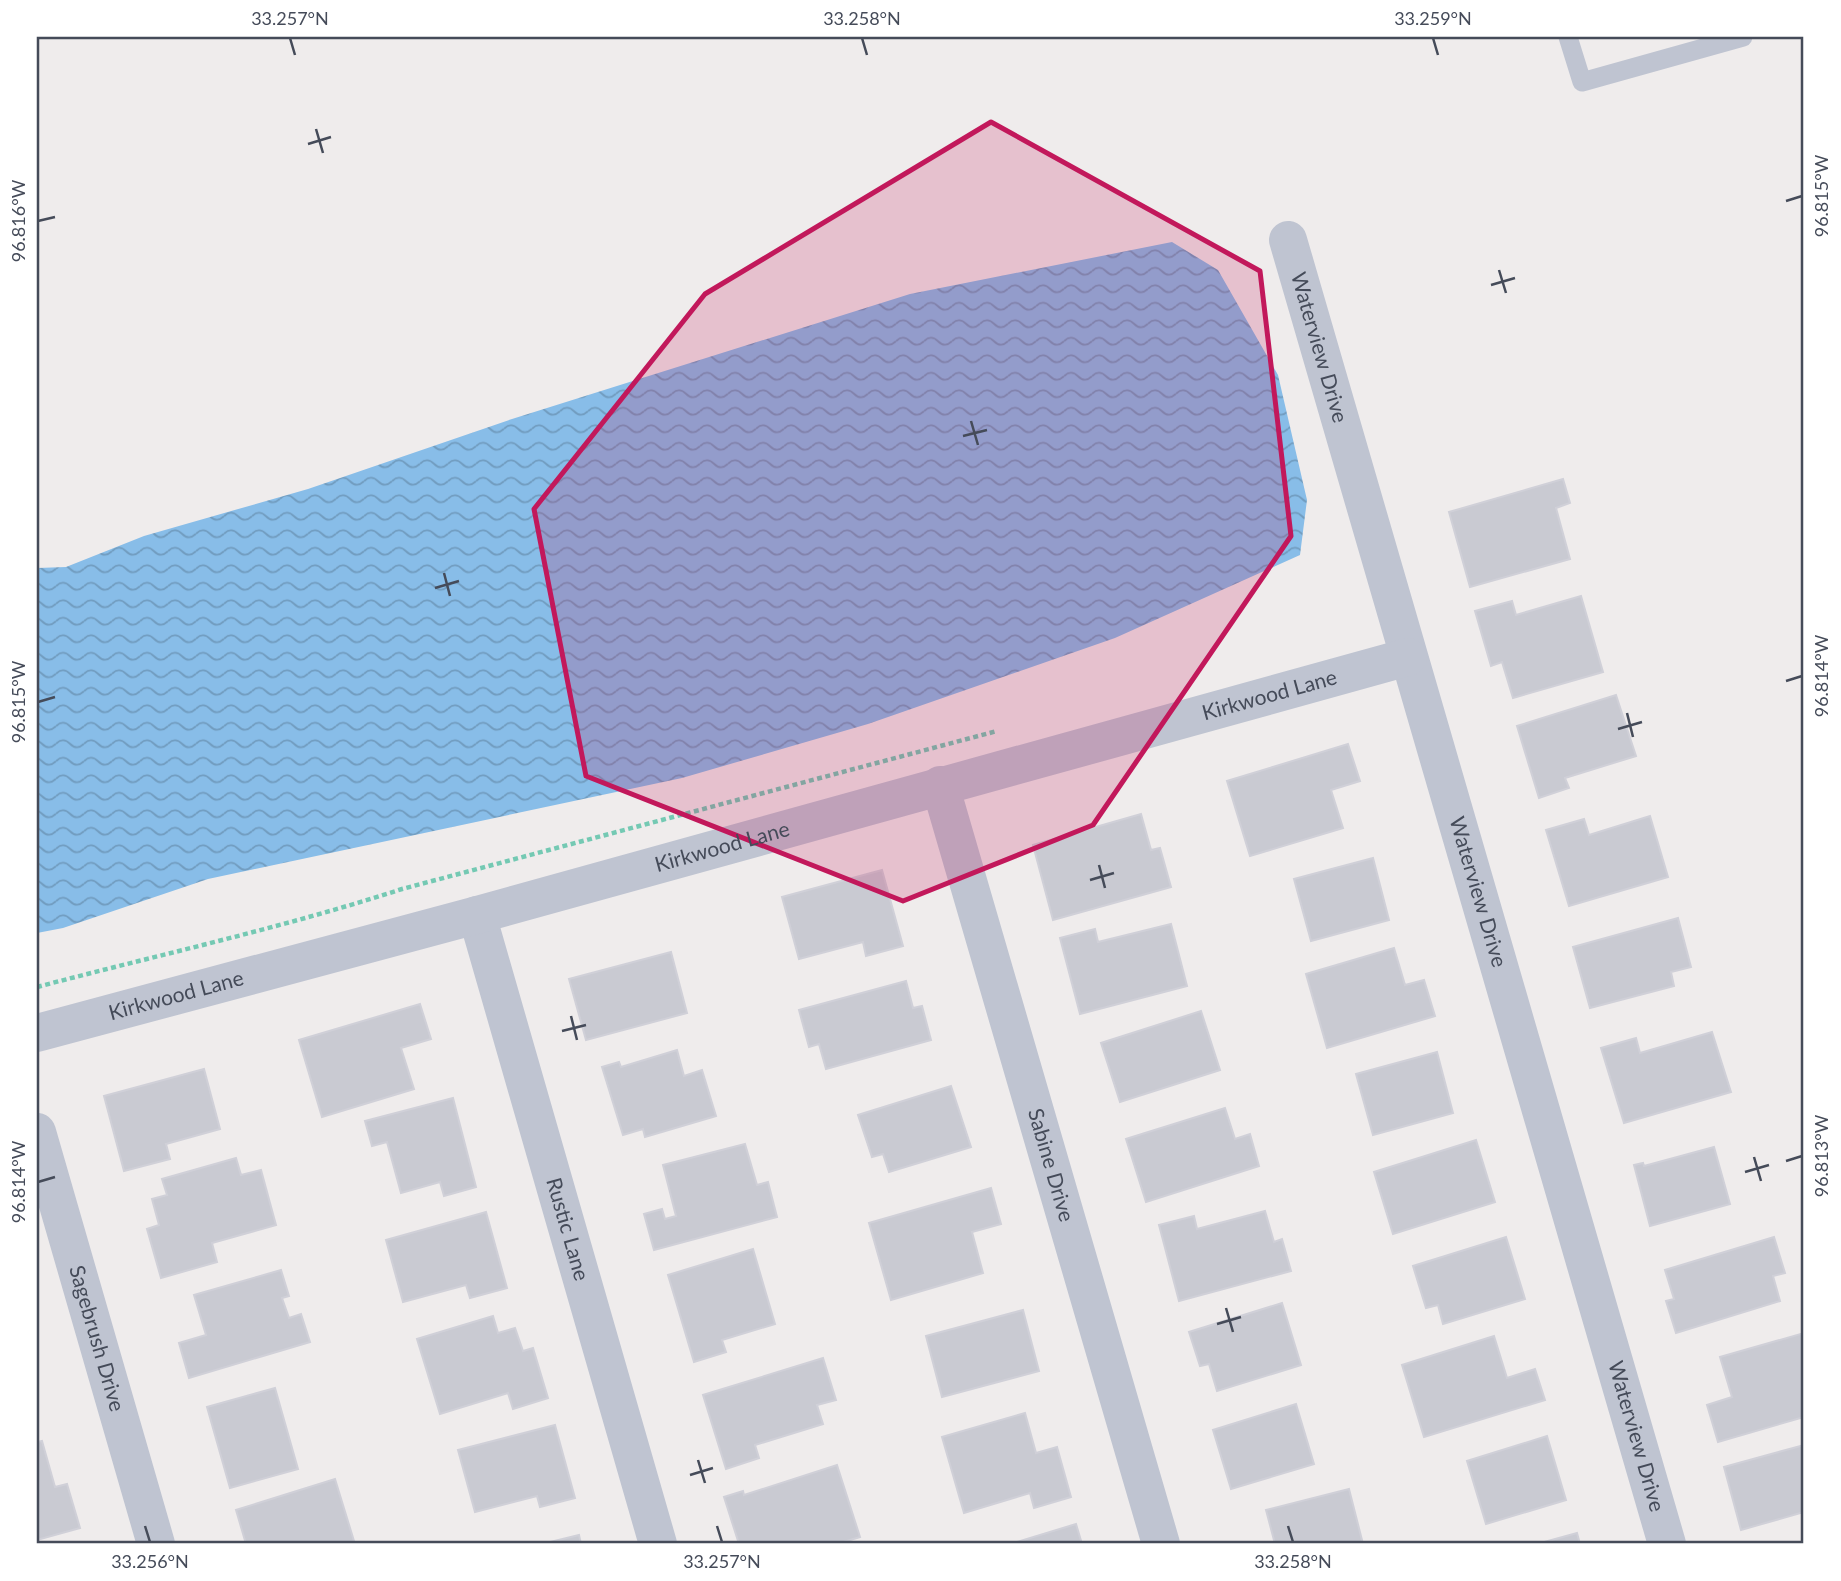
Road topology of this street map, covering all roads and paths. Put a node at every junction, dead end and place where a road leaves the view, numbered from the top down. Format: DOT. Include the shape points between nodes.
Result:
graph roads {
  1 [pos="1568,37"];
  2 [pos="1743,37"];
  3 [pos="1288,240"];
  4 [pos="1408,657"];
  5 [pos="1006,728"];
  6 [pos="940,785"];
  7 [pos="477,915"];
  8 [pos="37,987"];
  9 [pos="37,1033"];
  10 [pos="37,1132"];
  11 [pos="156,1544"];
  12 [pos="657,1544"];
  13 [pos="1161,1544"];
  14 [pos="1667,1544"];
  1 -- 2 [label="lane" via="1582,82"];
  3 -- 4 [label="street, Waterview Drive"];
  4 -- 6 [label="street, Kirkwood Lane"];
  4 -- 14 [label="street, Waterview Drive"];
  5 -- 8 [label="path" via="402,889 312,918"];
  6 -- 7 [label="street, Kirkwood Lane"];
  6 -- 13 [label="street, Sabine Drive"];
  7 -- 9 [label="street, Kirkwood Lane"];
  7 -- 12 [label="street, Rustic Lane"];
  10 -- 11 [label="street, Sagebrush Drive"];
}
